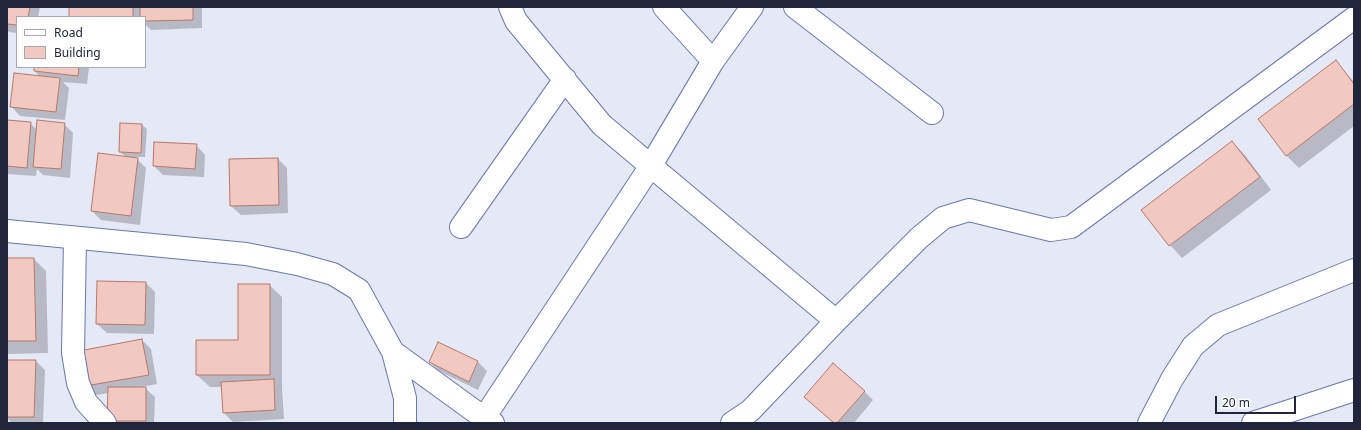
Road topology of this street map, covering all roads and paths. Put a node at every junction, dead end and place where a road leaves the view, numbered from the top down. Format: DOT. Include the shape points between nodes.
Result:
graph roads {
  1 [pos="510,7"];
  2 [pos="664,7"];
  3 [pos="752,7"];
  4 [pos="795,7"];
  5 [pos="1354,18"];
  6 [pos="713,61"];
  7 [pos="565,79"];
  8 [pos="932,113"];
  9 [pos="650,167"];
  10 [pos="461,227"];
  11 [pos="7,231"];
  12 [pos="75,239"];
  13 [pos="1354,270"];
  14 [pos="836,320"];
  15 [pos="393,352"];
  16 [pos="1354,390"];
  17 [pos="488,421"];
  18 [pos="105,423"];
  19 [pos="405,423"];
  20 [pos="732,423"];
  21 [pos="1149,423"];
  22 [pos="1253,423"];
  1 -- 7 [label="street" via="516,21"];
  2 -- 6 [label="street"];
  3 -- 6 [label="street"];
  4 -- 8 [label="street"];
  5 -- 14 [label="street" via="1071,226 1051,230 969,210 943,218 919,238"];
  6 -- 9 [label="street"];
  7 -- 9 [label="street" via="602,125"];
  7 -- 10 [label="street"];
  9 -- 14 [label="street"];
  9 -- 17 [label="street"];
  11 -- 12 [label="street"];
  12 -- 15 [label="street" via="246,254 333,274 359,290"];
  12 -- 18 [label="street" via="73,353 78,383 86,402"];
  13 -- 21 [label="street" via="1218,326 1193,346"];
  14 -- 20 [label="street" via="750,411"];
  15 -- 17 [label="street"];
  15 -- 19 [label="street" via="405,398"];
  16 -- 22 [label="street"];
}
